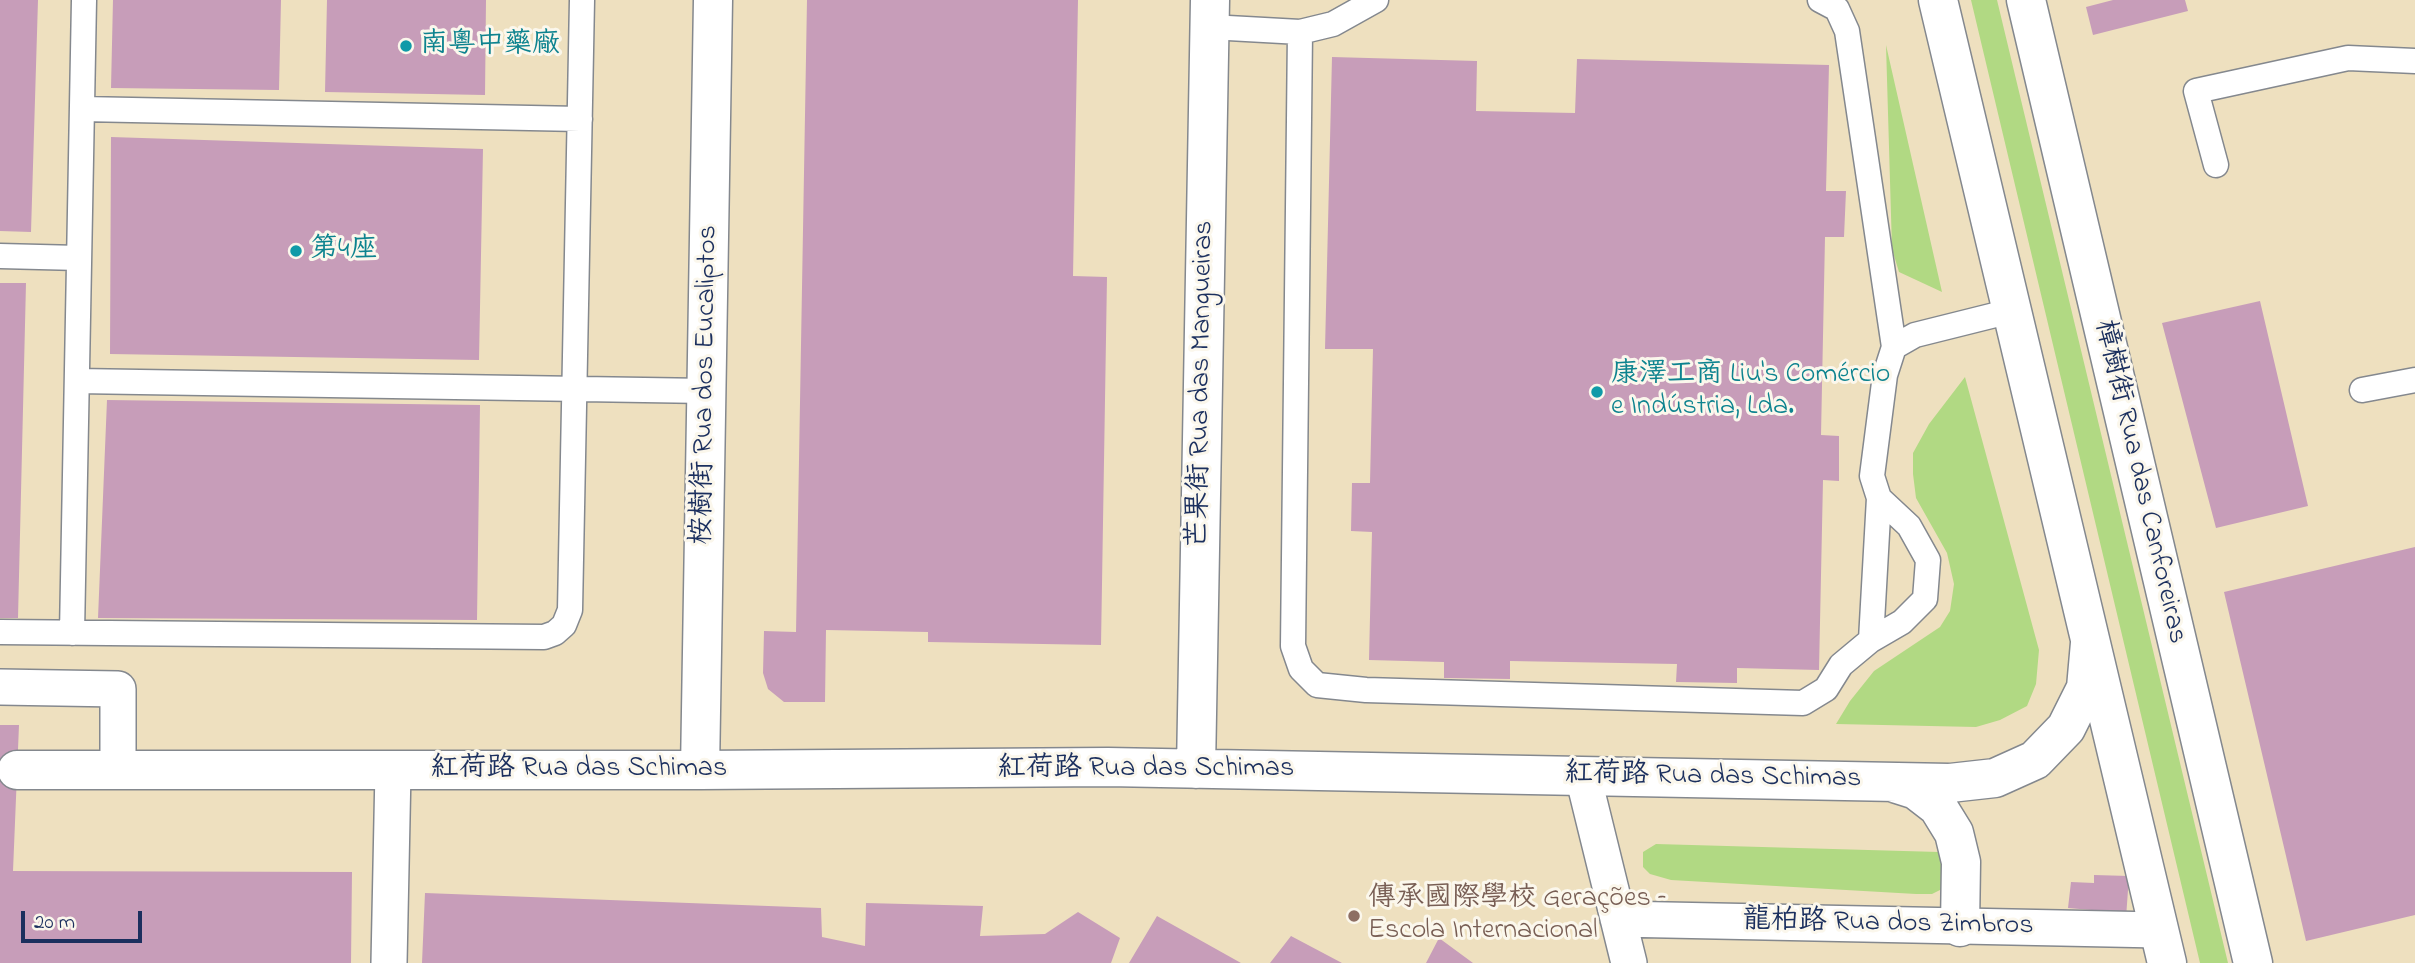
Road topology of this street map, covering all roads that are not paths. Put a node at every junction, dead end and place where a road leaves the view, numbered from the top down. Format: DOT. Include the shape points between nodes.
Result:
graph roads {
  1 [pos="84,0"];
  2 [pos="582,0"];
  3 [pos="713,0"];
  4 [pos="1376,0"];
  5 [pos="1820,0"];
  6 [pos="1938,0"];
  7 [pos="2026,0"];
  8 [pos="1210,14"];
  9 [pos="1300,32"];
  10 [pos="2415,61"];
  11 [pos="82,109"];
  12 [pos="580,119"];
  13 [pos="2216,165"];
  14 [pos="0,256"];
  15 [pos="79,257"];
  16 [pos="2011,311"];
  17 [pos="1894,347"];
  18 [pos="2415,380"];
  19 [pos="77,381"];
  20 [pos="575,389"];
  21 [pos="2362,390"];
  22 [pos="707,391"];
  23 [pos="1879,498"];
  24 [pos="0,632"];
  25 [pos="72,633"];
  26 [pos="1871,640"];
  27 [pos="2090,643"];
  28 [pos="0,687"];
  29 [pos="17,769"];
  30 [pos="1196,769"];
  31 [pos="118,770"];
  32 [pos="700,770"];
  33 [pos="393,771"];
  34 [pos="1583,776"];
  35 [pos="1889,781"];
  36 [pos="1618,919"];
  37 [pos="1960,927"];
  38 [pos="2163,947"];
  39 [pos="389,963"];
  40 [pos="1629,963"];
  41 [pos="2253,963"];
  1 -- 11 [label="lane"];
  2 -- 12 [label="lane"];
  3 -- 22 [label="street, 桉樹街 Rua dos Eucaliptos"];
  4 -- 9 [label="lane" via="1333,24"];
  5 -- 17 [label="lane" via="1837,9 1847,31"];
  6 -- 16 [label="street"];
  7 -- 41 [label="street, 樟樹街 Rua das Canforeiras"];
  8 -- 9 [label="lane"];
  8 -- 30 [label="street, 芒果街 Rua das Mangueiras"];
  9 -- 26 [label="lane" via="1293,646 1301,670 1317,685 1366,690 1803,703 1826,689 1841,664"];
  10 -- 13 [label="lane" via="2348,58 2196,91"];
  11 -- 12 [label="lane"];
  11 -- 15 [label="lane"];
  12 -- 20 [label="lane"];
  14 -- 15 [label="lane"];
  15 -- 19 [label="lane"];
  16 -- 17 [label="lane" via="1915,335"];
  16 -- 27 [label="street"];
  17 -- 23 [label="lane" via="1885,375 1872,476"];
  18 -- 21 [label="lane"];
  19 -- 20 [label="lane"];
  19 -- 25 [label="lane"];
  20 -- 22 [label="lane"];
  20 -- 25 [label="lane" via="570,610 555,633 530,637"];
  22 -- 32 [label="street, 桉樹街 Rua dos Eucaliptos"];
  23 -- 26 [label="lane"];
  23 -- 26 [label="lane" via="1909,526 1928,560 1924,599 1902,622"];
  24 -- 25 [label="lane"];
  27 -- 35 [label="street, 紅荷路 Rua das Schimas" via="2086,688 2066,729 2035,760 1994,778 1950,783"];
  27 -- 38 [label="street"];
  28 -- 31 [label="street" via="118,689"];
  29 -- 31 [label="street, 紅荷路 Rua das Schimas"];
  30 -- 32 [label="street, 紅荷路 Rua das Schimas"];
  30 -- 34 [label="street, 紅荷路 Rua das Schimas"];
  31 -- 33 [label="street, 紅荷路 Rua das Schimas"];
  32 -- 33 [label="street, 紅荷路 Rua das Schimas"];
  33 -- 39 [label="street"];
  34 -- 35 [label="street, 紅荷路 Rua das Schimas"];
  34 -- 36 [label="street"];
  35 -- 37 [label="street" via="1916,790 1938,807 1954,833 1961,862"];
  36 -- 37 [label="street, 龍柏路 Rua dos Zimbros"];
  36 -- 40 [label="street"];
  37 -- 38 [label="street, 龍柏路 Rua dos Zimbros"];
}
